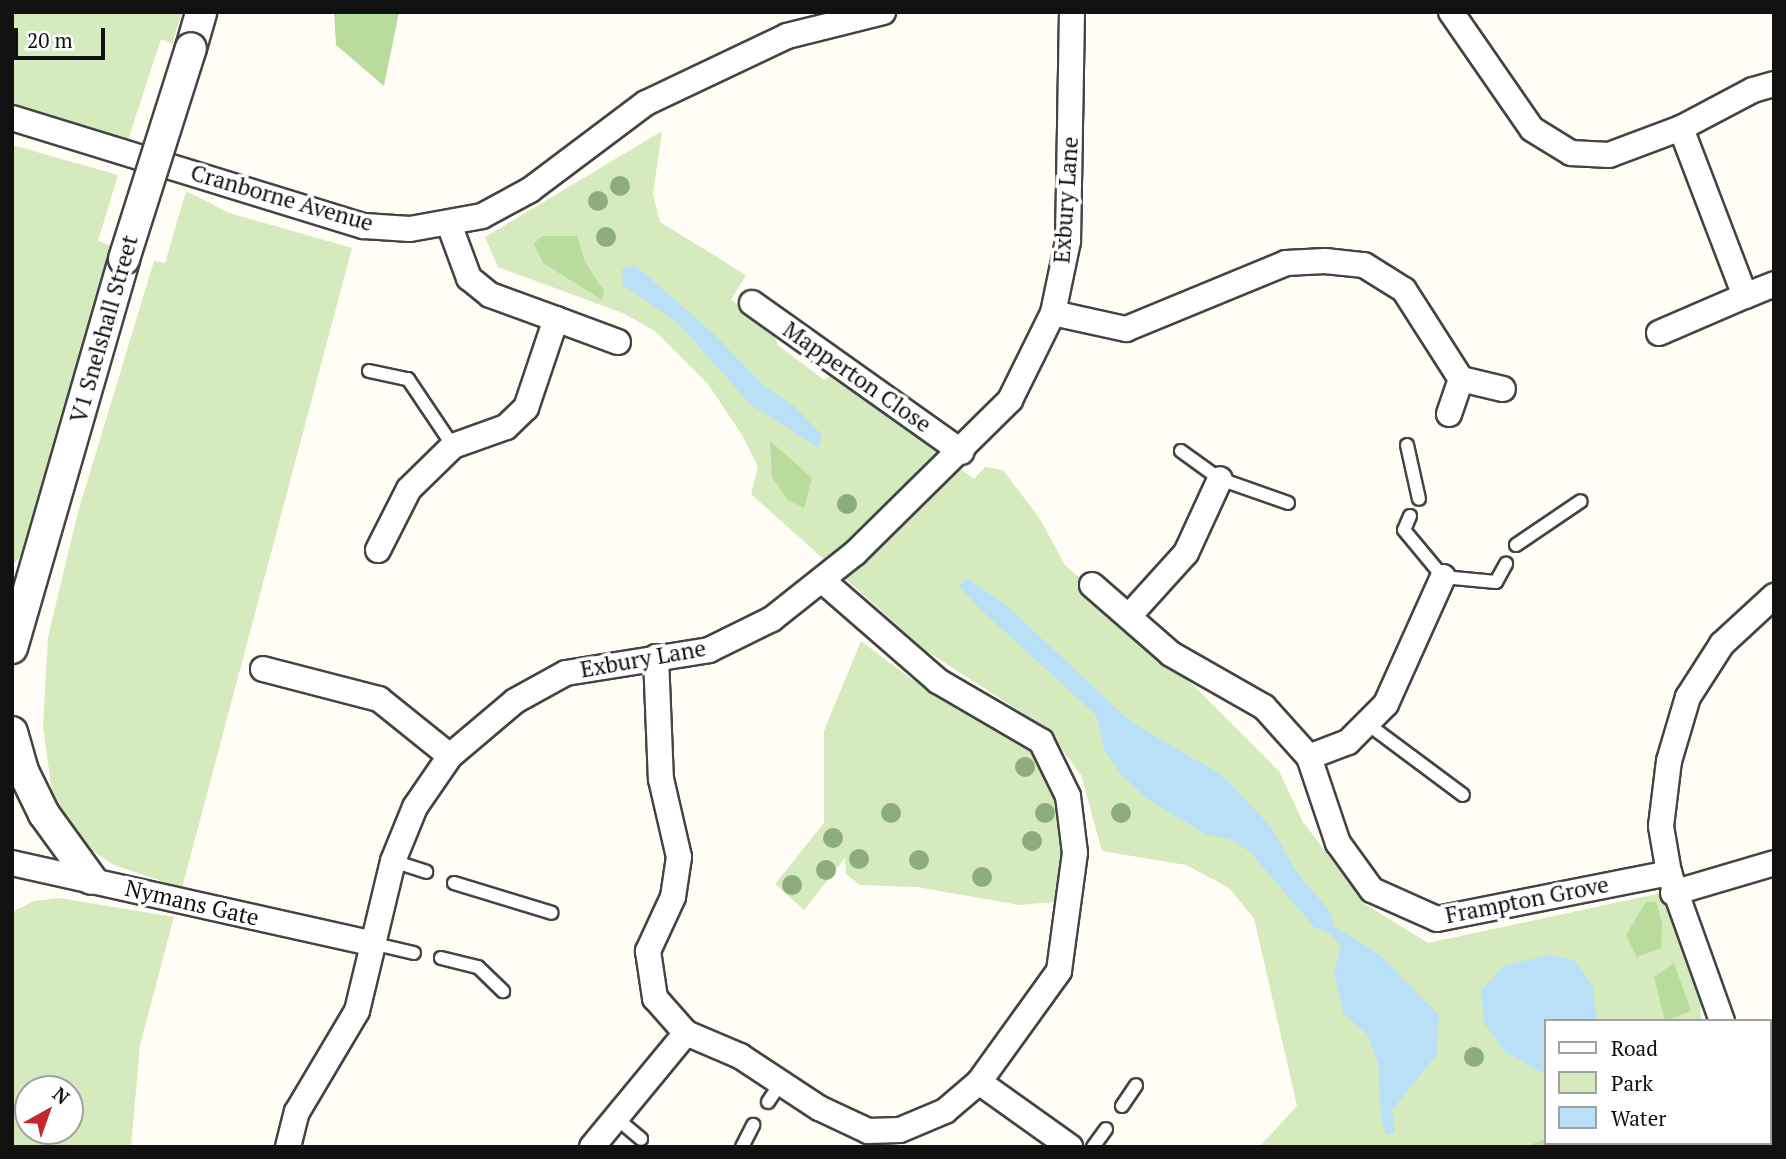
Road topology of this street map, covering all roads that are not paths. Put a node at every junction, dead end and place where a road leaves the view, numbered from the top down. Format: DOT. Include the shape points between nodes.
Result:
graph roads {
  1 [pos="201,12"];
  2 [pos="883,12"];
  3 [pos="1072,12"];
  4 [pos="1451,12"];
  5 [pos="1774,84"];
  6 [pos="12,118"];
  7 [pos="1681,128"];
  8 [pos="449,224"];
  9 [pos="1774,284"];
  10 [pos="1745,296"];
  11 [pos="752,303"];
  12 [pos="1053,313"];
  13 [pos="556,319"];
  14 [pos="1659,333"];
  15 [pos="618,342"];
  16 [pos="369,371"];
  17 [pos="1461,379"];
  18 [pos="1503,389"];
  19 [pos="1449,414"];
  20 [pos="1407,445"];
  21 [pos="453,446"];
  22 [pos="1181,451"];
  23 [pos="962,452"];
  24 [pos="1220,479"];
  25 [pos="1419,499"];
  26 [pos="1581,501"];
  27 [pos="1288,503"];
  28 [pos="1410,516"];
  29 [pos="1516,545"];
  30 [pos="378,550"];
  31 [pos="1506,564"];
  32 [pos="1443,577"];
  33 [pos="823,581"];
  34 [pos="1092,585"];
  35 [pos="1774,596"];
  36 [pos="1129,616"];
  37 [pos="12,648"];
  38 [pos="656,657"];
  39 [pos="263,669"];
  40 [pos="1369,725"];
  41 [pos="12,732"];
  42 [pos="450,756"];
  43 [pos="1309,757"];
  44 [pos="1463,795"];
  45 [pos="393,861"];
  46 [pos="12,863"];
  47 [pos="1774,863"];
  48 [pos="426,872"];
  49 [pos="91,880"];
  50 [pos="454,883"];
  51 [pos="1671,883"];
  52 [pos="552,912"];
  53 [pos="371,943"];
  54 [pos="414,953"];
  55 [pos="441,958"];
  56 [pos="503,991"];
  57 [pos="1721,1019"];
  58 [pos="686,1033"];
  59 [pos="979,1082"];
  60 [pos="1136,1085"];
  61 [pos="1122,1106"];
  62 [pos="615,1117"];
  63 [pos="753,1125"];
  64 [pos="1106,1129"];
  65 [pos="641,1139"];
  66 [pos="867,1139"];
  67 [pos="902,1139"];
  68 [pos="288,1147"];
  69 [pos="592,1147"];
  70 [pos="742,1147"];
  71 [pos="1070,1147"];
  72 [pos="1093,1147"];
  1 -- 37 [label="street, V1 Snelshall Street, bridge"];
  2 -- 8 [label="street, Cranborne Avenue" via="787,36 646,103 530,190 482,216"];
  3 -- 12 [label="street, Exbury Lane" via="1068,241"];
  4 -- 7 [label="street" via="1532,129 1571,153 1609,155"];
  5 -- 7 [label="street" via="1753,90"];
  6 -- 8 [label="street, Cranborne Avenue" via="364,226 410,229"];
  7 -- 10 [label="street"];
  8 -- 13 [label="street" via="469,278 490,295"];
  9 -- 10 [label="street"];
  10 -- 14 [label="street"];
  11 -- 23 [label="street, Mapperton Close"];
  12 -- 17 [label="street" via="1126,329 1286,263 1364,265 1404,290"];
  12 -- 23 [label="street, Exbury Lane" via="1010,400"];
  13 -- 15 [label="street"];
  13 -- 21 [label="street" via="526,408 506,427"];
  16 -- 21 [label="lane" via="408,379"];
  17 -- 18 [label="street"];
  17 -- 19 [label="street"];
  20 -- 25 [label="lane"];
  21 -- 30 [label="street" via="409,489"];
  22 -- 24 [label="lane"];
  23 -- 33 [label="street, Exbury Lane"];
  24 -- 27 [label="lane"];
  24 -- 36 [label="street" via="1186,553"];
  26 -- 29 [label="lane"];
  28 -- 32 [label="lane" via="1404,530"];
  31 -- 32 [label="lane" via="1496,582"];
  32 -- 40 [label="street" via="1386,704"];
  33 -- 38 [label="street, Exbury Lane" via="772,620 709,650"];
  33 -- 59 [label="street" via="938,681 1041,741 1068,796 1075,853 1059,971"];
  34 -- 36 [label="street, Frampton Grove"];
  35 -- 51 [label="street" via="1722,644 1688,697 1669,761 1661,827"];
  36 -- 43 [label="street, Frampton Grove" via="1171,654 1264,707"];
  38 -- 42 [label="street, Exbury Lane" via="566,673 514,701"];
  38 -- 58 [label="street" via="661,779 679,857 673,897 648,951 655,998"];
  39 -- 42 [label="street" via="379,699"];
  40 -- 43 [label="street" via="1348,742"];
  40 -- 44 [label="lane"];
  41 -- 49 [label="street" via="23,771 44,814"];
  42 -- 45 [label="street, Exbury Lane" via="415,807"];
  43 -- 51 [label="street, Frampton Grove" via="1338,843 1372,890 1437,919"];
  45 -- 48 [label="lane"];
  45 -- 53 [label="street, Exbury Lane"];
  46 -- 49 [label="street, Nymans Gate"];
  47 -- 51 [label="street, Frampton Grove"];
  49 -- 53 [label="street, Nymans Gate"];
  50 -- 52 [label="lane"];
  51 -- 57 [label="street"];
  53 -- 54 [label="lane"];
  53 -- 68 [label="street, Exbury Lane" via="357,1011 297,1112"];
  55 -- 56 [label="lane" via="478,967"];
  58 -- 62 [label="street"];
  58 -- 66 [label="street" via="740,1056 774,1092 819,1108"];
  59 -- 67 [label="street"];
  59 -- 71 [label="street"];
  60 -- 61 [label="lane"];
  62 -- 65 [label="lane"];
  62 -- 69 [label="street"];
  63 -- 70 [label="lane"];
  64 -- 72 [label="lane"];
  66 -- 67 [label="street"];
}
